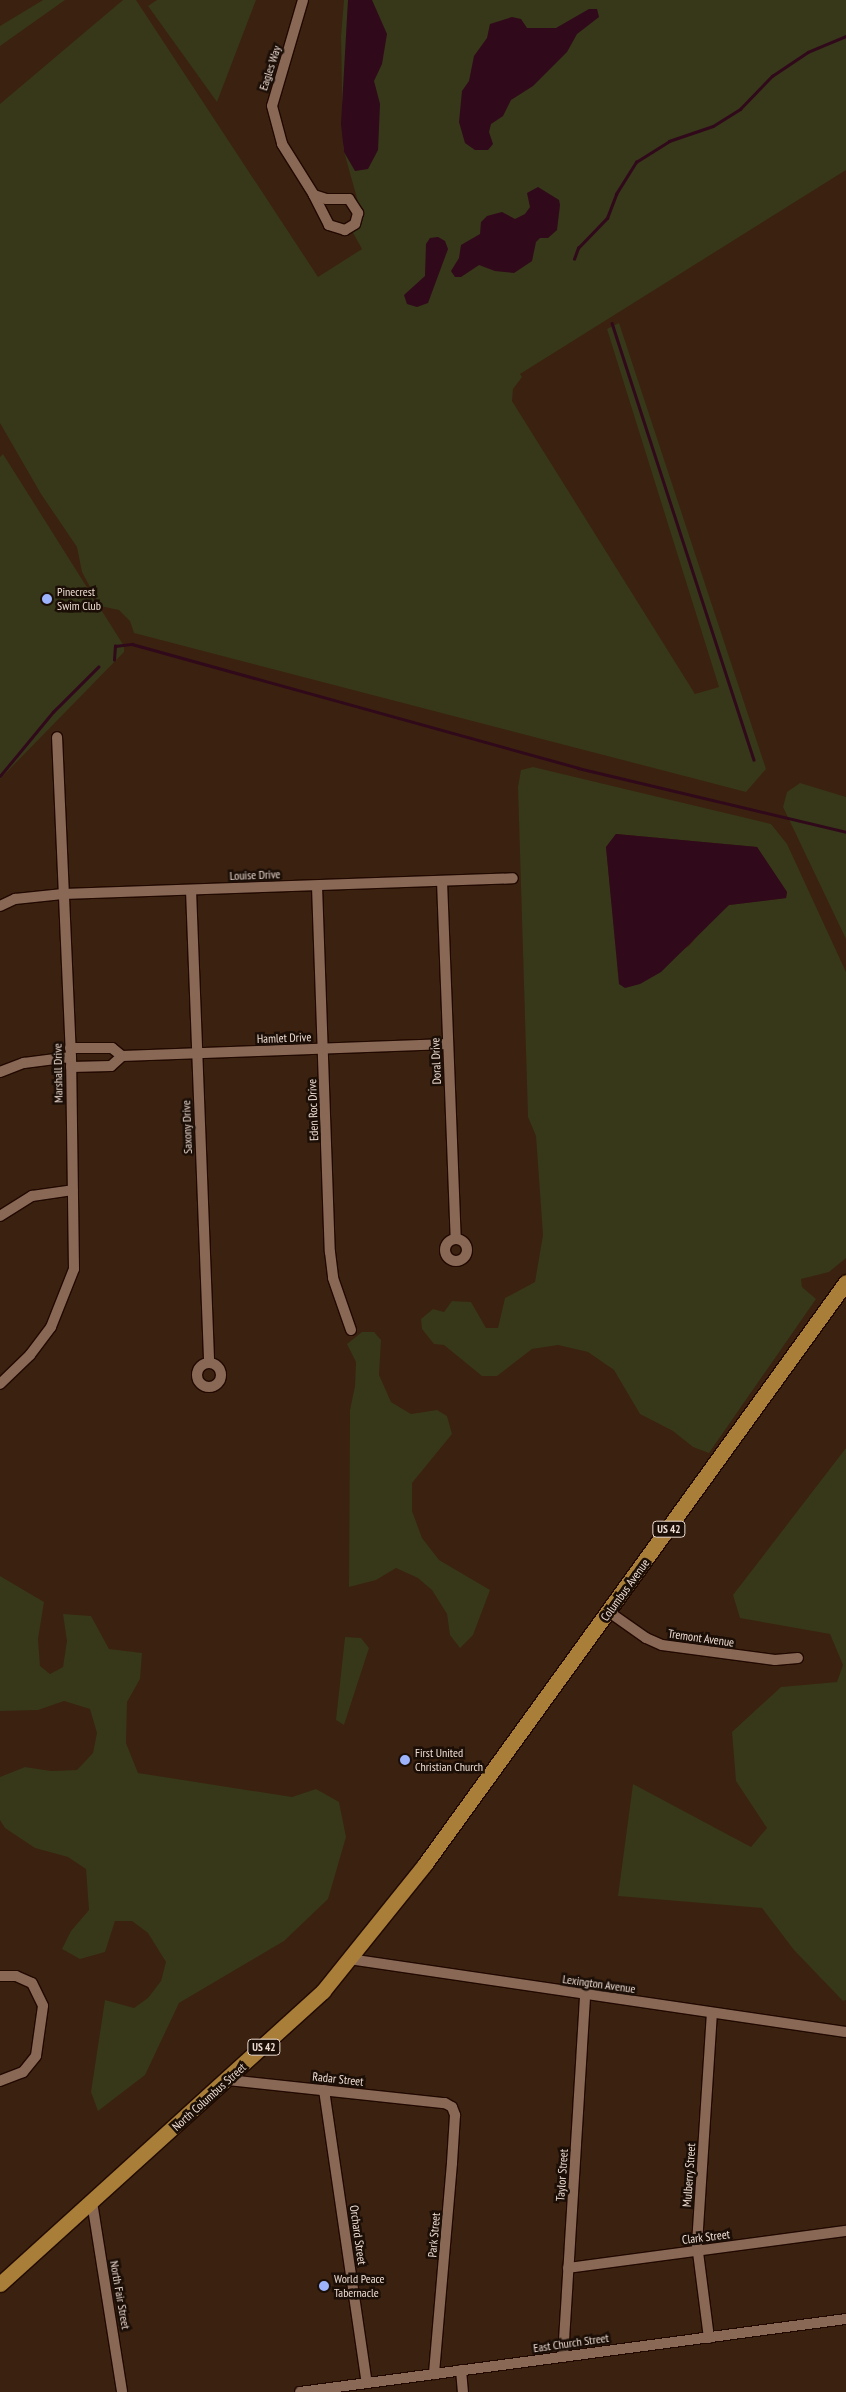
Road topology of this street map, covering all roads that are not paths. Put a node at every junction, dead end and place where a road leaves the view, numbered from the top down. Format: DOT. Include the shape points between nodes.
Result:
graph roads {
  1 [pos="303,0"];
  2 [pos="314,195"];
  3 [pos="57,736"];
  4 [pos="513,878"];
  5 [pos="442,881"];
  6 [pos="316,886"];
  7 [pos="191,890"];
  8 [pos="63,894"];
  9 [pos="0,906"];
  10 [pos="448,1044"];
  11 [pos="323,1049"];
  12 [pos="197,1054"];
  13 [pos="122,1056"];
  14 [pos="71,1058"];
  15 [pos="0,1072"];
  16 [pos="72,1190"];
  17 [pos="0,1216"];
  18 [pos="456,1239"];
  19 [pos="846,1282"];
  20 [pos="351,1330"];
  21 [pos="209,1363"];
  22 [pos="0,1384"];
  23 [pos="609,1612"];
  24 [pos="798,1658"];
  25 [pos="490,1775"];
  26 [pos="350,1959"];
  27 [pos="0,1976"];
  28 [pos="586,1994"];
  29 [pos="712,2013"];
  30 [pos="846,2032"];
  31 [pos="228,2080"];
  32 [pos="0,2081"];
  33 [pos="324,2090"];
  34 [pos="445,2103"];
  35 [pos="92,2202"];
  36 [pos="846,2231"];
  37 [pos="697,2250"];
  38 [pos="568,2268"];
  39 [pos="0,2284"];
  40 [pos="846,2319"];
  41 [pos="709,2338"];
  42 [pos="562,2357"];
  43 [pos="461,2370"];
  44 [pos="434,2374"];
  45 [pos="367,2383"];
  46 [pos="122,2392"];
  47 [pos="300,2392"];
  48 [pos="463,2392"];
  1 -- 2 [label="street, Eagles Way" via="272,106 279,138"];
  2 -- 2 [label="street, Eagles Way" via="329,225 345,230 355,224 358,213 349,199 326,199"];
  3 -- 8 [label="street, Marshall Drive"];
  4 -- 5 [label="street, Louise Drive"];
  5 -- 6 [label="street, Louise Drive"];
  5 -- 10 [label="street, Doral Drive"];
  6 -- 7 [label="street, Louise Drive"];
  6 -- 11 [label="street, Eden Roc Drive"];
  7 -- 8 [label="street, Louise Drive"];
  7 -- 12 [label="street, Saxony Drive"];
  8 -- 9 [label="street, Louise Drive" via="15,899"];
  8 -- 14 [label="street, Marshall Drive"];
  10 -- 11 [label="street, Hamlet Drive"];
  10 -- 18 [label="street, Doral Drive"];
  11 -- 12 [label="street, Hamlet Drive"];
  11 -- 20 [label="street, Eden Roc Drive" via="332,1270"];
  12 -- 13 [label="street, Hamlet Drive"];
  12 -- 21 [label="street, Saxony Drive"];
  13 -- 14 [label="street, Hamlet Drive" via="112,1048"];
  13 -- 14 [label="street, Hamlet Drive" via="111,1066"];
  14 -- 15 [label="street, Hamlet Drive" via="24,1063"];
  14 -- 16 [label="street, Marshall Drive"];
  16 -- 17 [label="street" via="32,1196"];
  16 -- 22 [label="street, Marshall Drive" via="74,1269 63,1303 51,1327 30,1354"];
  19 -- 23 [label="main road, Columbus Avenue / US 42"];
  23 -- 24 [label="street, Tremont Avenue" via="646,1638 662,1645 775,1660"];
  23 -- 25 [label="main road, Columbus Avenue / US 42"];
  25 -- 26 [label="main road, North Columbus Street / US 42"];
  26 -- 28 [label="street, Lexington Avenue"];
  26 -- 31 [label="main road, North Columbus Street / US 42" via="323,1991"];
  27 -- 32 [label="street" via="16,1976 32,1983 43,2006 36,2056 23,2072"];
  28 -- 29 [label="street, Lexington Avenue"];
  28 -- 38 [label="street, Taylor Street"];
  29 -- 30 [label="street, Lexington Avenue"];
  29 -- 37 [label="street, Mulberry Street"];
  31 -- 33 [label="street, Radar Street"];
  31 -- 35 [label="main road, North Columbus Street / US 42"];
  33 -- 34 [label="street, Radar Street"];
  33 -- 45 [label="street, Orchard Street"];
  34 -- 44 [label="street, Park Street" via="452,2107 455,2115"];
  35 -- 39 [label="main road, North Columbus Street / US 42"];
  35 -- 46 [label="street, North Fair Street"];
  36 -- 37 [label="street, Clark Street"];
  37 -- 38 [label="street, Clark Street"];
  37 -- 41 [label="street, Mulberry Street"];
  38 -- 42 [label="street, Taylor Street"];
  40 -- 41 [label="street, East Church Street"];
  41 -- 42 [label="street, East Church Street"];
  42 -- 43 [label="street, East Church Street"];
  43 -- 44 [label="street, East Church Street"];
  43 -- 48 [label="street"];
  44 -- 45 [label="street, East Church Street"];
  45 -- 47 [label="street, East Church Street"];
}
